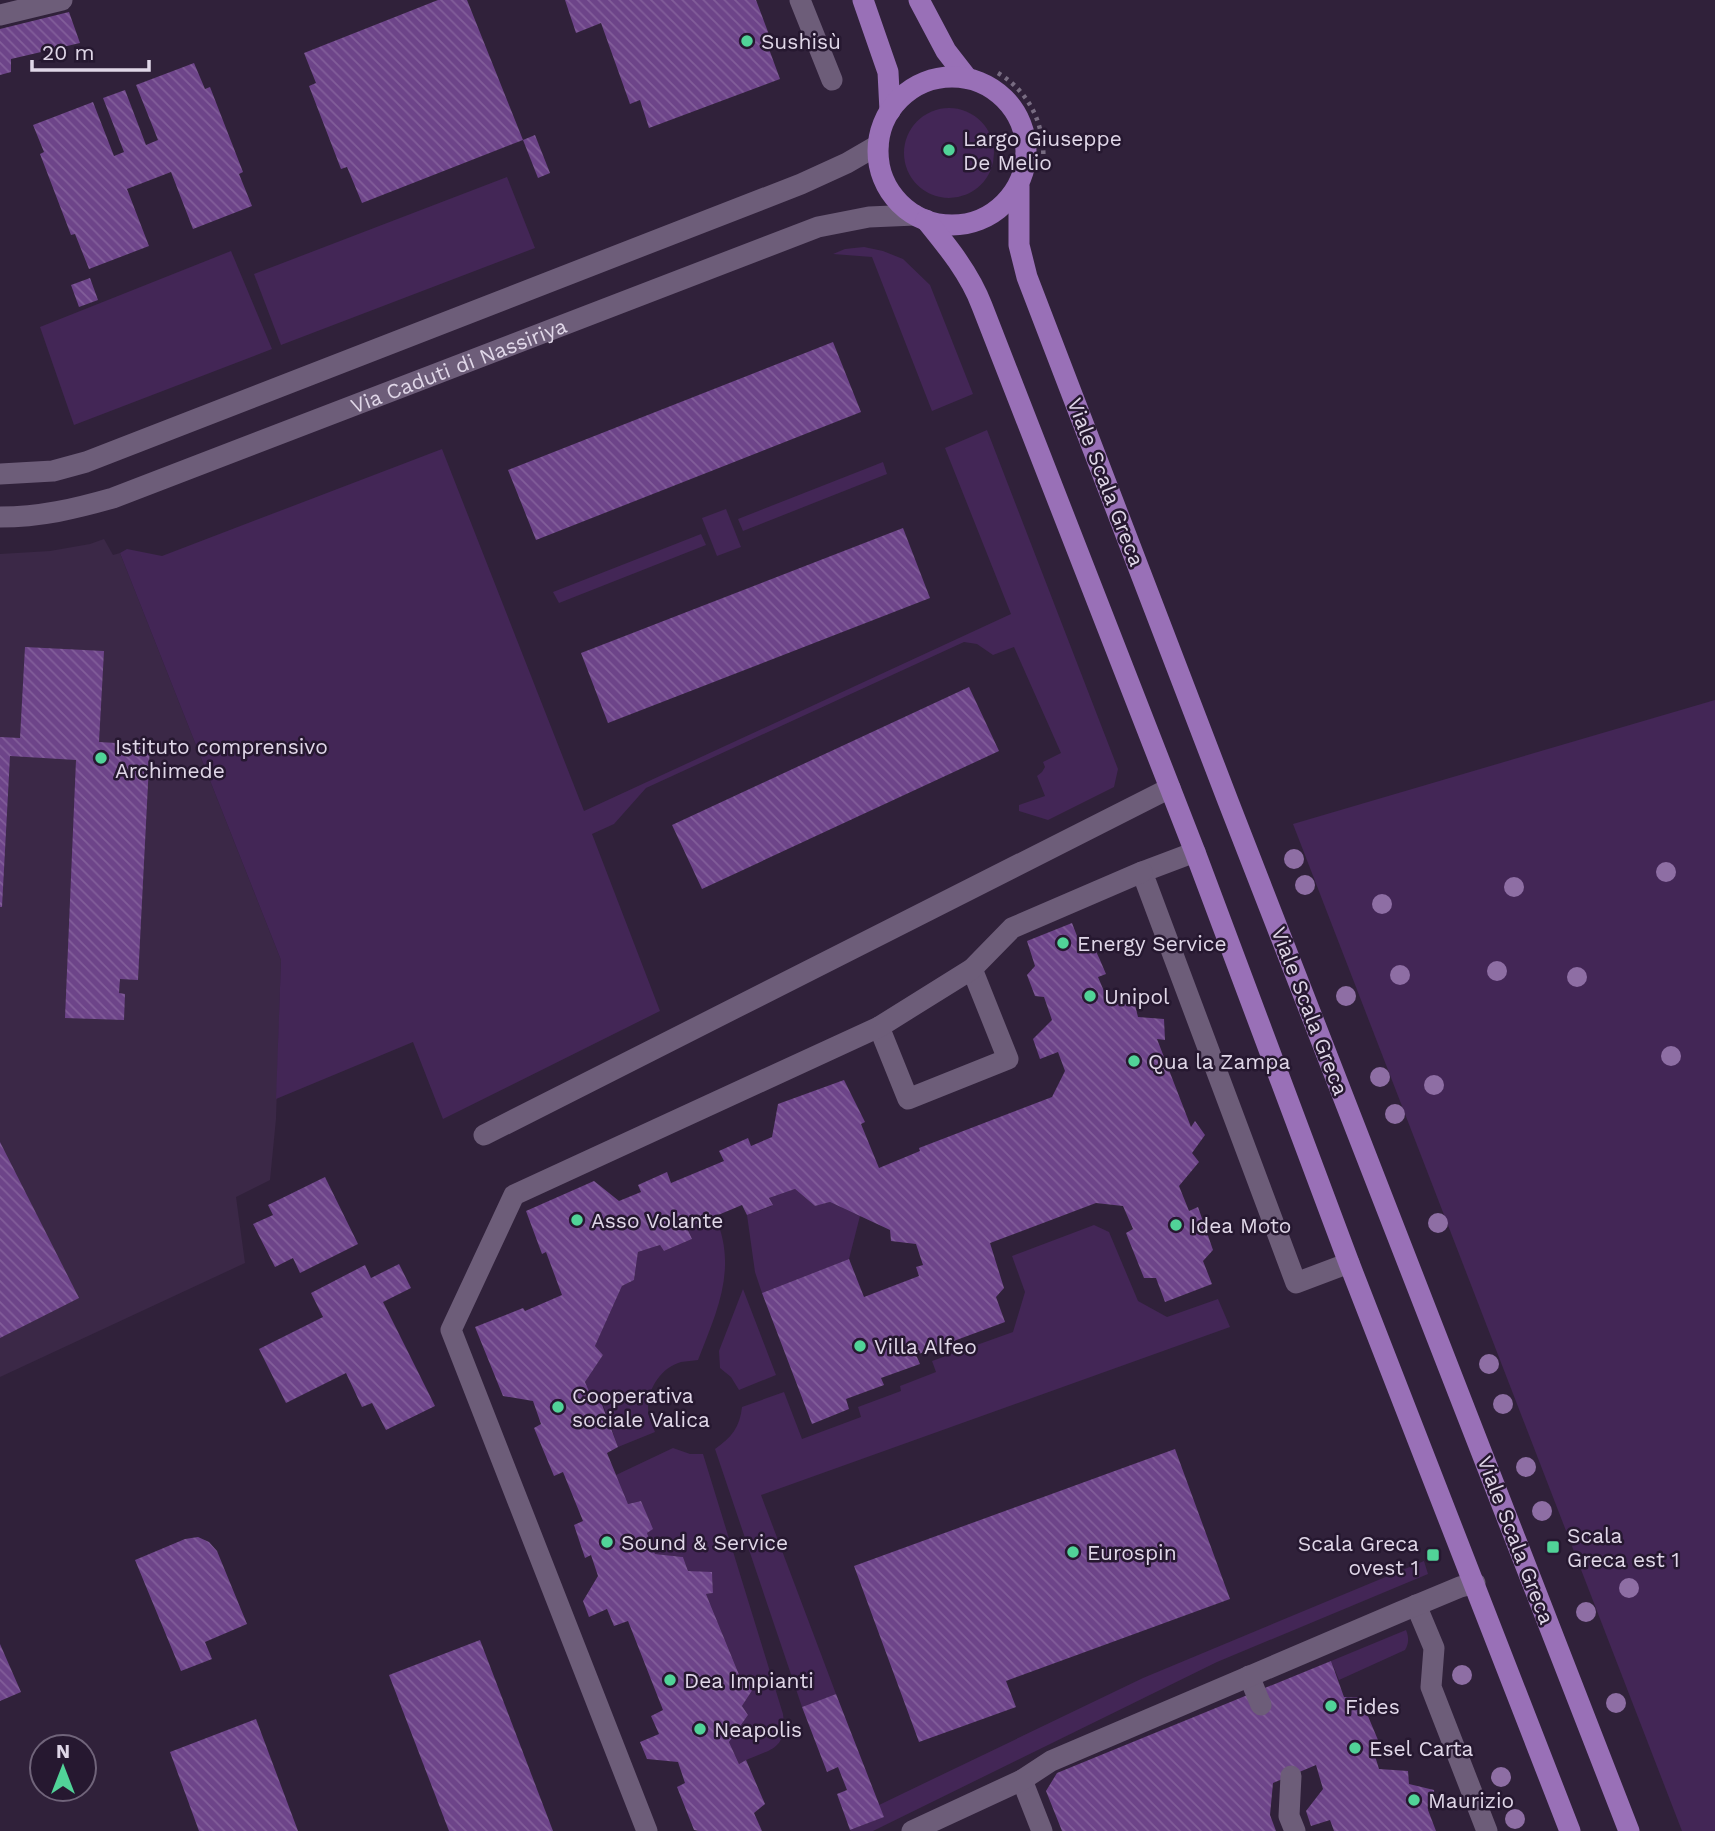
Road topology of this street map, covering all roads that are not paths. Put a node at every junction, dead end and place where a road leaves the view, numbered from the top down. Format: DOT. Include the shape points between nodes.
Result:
graph roads {
  1 [pos="62,0"];
  2 [pos="800,0"];
  3 [pos="863,0"];
  4 [pos="919,0"];
  5 [pos="0,15"];
  6 [pos="967,78"];
  7 [pos="832,80"];
  8 [pos="890,111"];
  9 [pos="878,145"];
  10 [pos="1018,186"];
  11 [pos="921,218"];
  12 [pos="0,474"];
  13 [pos="0,517"];
  14 [pos="1170,788"];
  15 [pos="1195,852"];
  16 [pos="1142,872"];
  17 [pos="972,969"];
  18 [pos="879,1027"];
  19 [pos="484,1135"];
  20 [pos="1349,1263"];
  21 [pos="1475,1583"];
  22 [pos="1416,1605"];
  23 [pos="1249,1676"];
  24 [pos="1261,1704"];
  25 [pos="1291,1776"];
  26 [pos="1022,1780"];
  27 [pos="647,1831"];
  28 [pos="912,1831"];
  29 [pos="1042,1831"];
  30 [pos="1295,1831"];
  31 [pos="1487,1831"];
  32 [pos="1570,1831"];
  33 [pos="1629,1831"];
  1 -- 5 [label="street"];
  2 -- 7 [label="street"];
  3 -- 8 [label="main road" via="888,72"];
  4 -- 6 [label="main road" via="946,51"];
  6 -- 8 [label="main road" via="923,82 904,94"];
  6 -- 10 [label="main road" via="989,85 1020,118 1026,163"];
  8 -- 9 [label="main road"];
  9 -- 11 [label="main road" via="886,185 899,203"];
  9 -- 12 [label="street, Via Caduti di Nassiriya" via="801,184 86,462 53,471"];
  10 -- 11 [label="main road" via="1002,206 979,220 953,225"];
  10 -- 33 [label="main road, Viale Scala Greca" via="1018,245 1027,277"];
  11 -- 13 [label="street, Via Caduti di Nassiriya" via="869,217 818,227 113,498 65,512"];
  11 -- 14 [label="main road" via="975,286"];
  14 -- 15 [label="main road"];
  14 -- 19 [label="street"];
  15 -- 16 [label="street"];
  15 -- 20 [label="main road"];
  16 -- 17 [label="street" via="1012,929"];
  16 -- 20 [label="street" via="1296,1283"];
  17 -- 18 [label="street"];
  17 -- 18 [label="street" via="1007,1059 908,1099"];
  18 -- 27 [label="street" via="514,1195 451,1331"];
  20 -- 21 [label="main road"];
  21 -- 22 [label="street"];
  21 -- 32 [label="main road"];
  22 -- 23 [label="street"];
  22 -- 31 [label="street" via="1433,1648 1431,1687"];
  23 -- 24 [label="street"];
  23 -- 26 [label="street" via="1051,1760"];
  25 -- 30 [label="street" via="1289,1816"];
  26 -- 28 [label="street"];
  26 -- 29 [label="street"];
}
